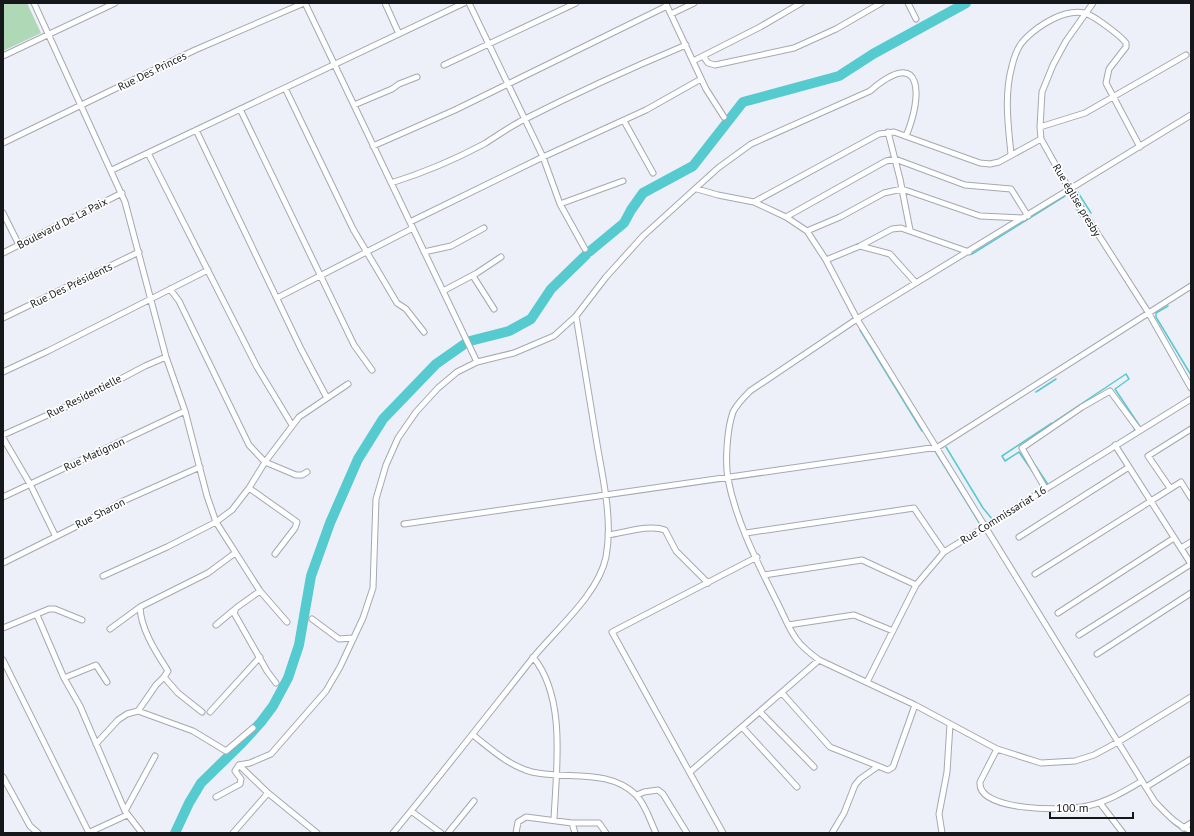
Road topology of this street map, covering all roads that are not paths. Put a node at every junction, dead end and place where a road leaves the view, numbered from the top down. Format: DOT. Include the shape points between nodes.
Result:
graph roads {
  1 [pos="34,3"];
  2 [pos="115,3"];
  3 [pos="304,3"];
  4 [pos="385,3"];
  5 [pos="464,3"];
  6 [pos="469,3"];
  7 [pos="576,3"];
  8 [pos="694,3"];
  9 [pos="801,3"];
  10 [pos="881,3"];
  11 [pos="908,3"];
  12 [pos="1093,3"];
  13 [pos="667,4"];
  14 [pos="453,5"];
  15 [pos="1086,13"];
  16 [pos="671,14"];
  17 [pos="916,19"];
  18 [pos="48,34"];
  19 [pos="399,34"];
  20 [pos="488,44"];
  21 [pos="686,45"];
  22 [pos="1186,55"];
  23 [pos="3,56"];
  24 [pos="703,56"];
  25 [pos="693,61"];
  26 [pos="334,64"];
  27 [pos="444,65"];
  28 [pos="417,76"];
  29 [pos="701,79"];
  30 [pos="506,84"];
  31 [pos="285,88"];
  32 [pos="1112,98"];
  33 [pos="354,105"];
  34 [pos="80,106"];
  35 [pos="240,109"];
  36 [pos="1191,115"];
  37 [pos="724,117"];
  38 [pos="524,119"];
  39 [pos="624,121"];
  40 [pos="1040,127"];
  41 [pos="196,130"];
  42 [pos="888,132"];
  43 [pos="906,136"];
  44 [pos="1041,138"];
  45 [pos="3,143"];
  46 [pos="374,146"];
  47 [pos="1140,147"];
  48 [pos="148,153"];
  49 [pos="1011,154"];
  50 [pos="542,157"];
  51 [pos="895,159"];
  52 [pos="112,170"];
  53 [pos="653,173"];
  54 [pos="623,181"];
  55 [pos="391,183"];
  56 [pos="697,189"];
  57 [pos="902,189"];
  58 [pos="1069,189"];
  59 [pos="122,192"];
  60 [pos="754,202"];
  61 [pos="560,204"];
  62 [pos="3,213"];
  63 [pos="786,216"];
  64 [pos="1026,217"];
  65 [pos="410,222"];
  66 [pos="413,228"];
  67 [pos="484,228"];
  68 [pos="910,230"];
  69 [pos="807,231"];
  70 [pos="19,245"];
  71 [pos="860,246"];
  72 [pos="585,249"];
  73 [pos="140,252"];
  74 [pos="366,252"];
  75 [pos="424,252"];
  76 [pos="969,252"];
  77 [pos="3,253"];
  78 [pos="501,257"];
  79 [pos="826,260"];
  80 [pos="208,270"];
  81 [pos="320,276"];
  82 [pos="473,276"];
  83 [pos="916,283"];
  84 [pos="1191,286"];
  85 [pos="170,289"];
  86 [pos="443,292"];
  87 [pos="152,298"];
  88 [pos="277,298"];
  89 [pos="494,309"];
  90 [pos="1148,312"];
  91 [pos="576,316"];
  92 [pos="3,318"];
  93 [pos="857,319"];
  94 [pos="424,332"];
  95 [pos="166,357"];
  96 [pos="477,362"];
  97 [pos="372,370"];
  98 [pos="3,372"];
  99 [pos="348,384"];
  100 [pos="1191,388"];
  101 [pos="327,398"];
  102 [pos="1191,398"];
  103 [pos="185,412"];
  104 [pos="292,425"];
  105 [pos="1191,428"];
  106 [pos="1139,430"];
  107 [pos="3,436"];
  108 [pos="1115,446"];
  109 [pos="938,447"];
  110 [pos="265,462"];
  111 [pos="200,467"];
  112 [pos="1129,467"];
  113 [pos="307,472"];
  114 [pos="728,478"];
  115 [pos="30,484"];
  116 [pos="249,488"];
  117 [pos="1045,488"];
  118 [pos="1170,488"];
  119 [pos="606,495"];
  120 [pos="3,497"];
  121 [pos="1191,498"];
  122 [pos="1150,501"];
  123 [pos="216,522"];
  124 [pos="404,524"];
  125 [pos="986,525"];
  126 [pos="746,533"];
  127 [pos="55,535"];
  128 [pos="608,535"];
  129 [pos="1019,537"];
  130 [pos="1174,538"];
  131 [pos="1191,542"];
  132 [pos="1181,548"];
  133 [pos="944,552"];
  134 [pos="236,553"];
  135 [pos="275,554"];
  136 [pos="757,557"];
  137 [pos="3,563"];
  138 [pos="1191,564"];
  139 [pos="1036,574"];
  140 [pos="764,575"];
  141 [pos="103,576"];
  142 [pos="708,583"];
  143 [pos="916,585"];
  144 [pos="260,591"];
  145 [pos="1191,593"];
  146 [pos="140,607"];
  147 [pos="234,610"];
  148 [pos="1058,612"];
  149 [pos="37,614"];
  150 [pos="312,619"];
  151 [pos="82,620"];
  152 [pos="287,622"];
  153 [pos="216,625"];
  154 [pos="788,625"];
  155 [pos="3,628"];
  156 [pos="110,629"];
  157 [pos="893,631"];
  158 [pos="1079,635"];
  159 [pos="353,638"];
  160 [pos="1097,654"];
  161 [pos="260,657"];
  162 [pos="533,657"];
  163 [pos="3,660"];
  164 [pos="820,660"];
  165 [pos="164,677"];
  166 [pos="64,678"];
  167 [pos="107,682"];
  168 [pos="867,682"];
  169 [pos="276,683"];
  170 [pos="782,693"];
  171 [pos="1191,697"];
  172 [pos="915,705"];
  173 [pos="138,711"];
  174 [pos="202,712"];
  175 [pos="210,712"];
  176 [pos="760,712"];
  177 [pos="950,724"];
  178 [pos="742,727"];
  179 [pos="252,728"];
  180 [pos="473,735"];
  181 [pos="1118,742"];
  182 [pos="96,744"];
  183 [pos="997,749"];
  184 [pos="155,756"];
  185 [pos="1191,759"];
  186 [pos="239,765"];
  187 [pos="814,767"];
  188 [pos="877,767"];
  189 [pos="690,772"];
  190 [pos="556,775"];
  191 [pos="3,777"];
  192 [pos="1142,781"];
  193 [pos="797,787"];
  194 [pos="1146,787"];
  195 [pos="268,793"];
  196 [pos="637,795"];
  197 [pos="216,797"];
  198 [pos="474,800"];
  199 [pos="1100,803"];
  200 [pos="411,811"];
  201 [pos="126,813"];
  202 [pos="554,820"];
  203 [pos="572,823"];
  204 [pos="1191,823"];
  205 [pos="1183,828"];
  206 [pos="1191,831"];
  207 [pos="314,832"];
  208 [pos="38,833"];
  209 [pos="88,833"];
  210 [pos="142,833"];
  211 [pos="233,833"];
  212 [pos="393,833"];
  213 [pos="441,833"];
  214 [pos="448,833"];
  215 [pos="516,833"];
  216 [pos="575,833"];
  217 [pos="606,833"];
  218 [pos="656,833"];
  219 [pos="688,833"];
  220 [pos="723,833"];
  221 [pos="832,833"];
  222 [pos="942,833"];
  223 [pos="1123,833"];
  1 -- 18 [label="street"];
  2 -- 18 [label="street"];
  3 -- 26 [label="street"];
  3 -- 34 [label="street, Rue Des Princes" via="195,50"];
  4 -- 19 [label="street"];
  5 -- 14 [label="street"];
  6 -- 20 [label="street"];
  7 -- 20 [label="street"];
  8 -- 16 [label="street"];
  9 -- 24 [label="street"];
  10 -- 24 [label="street" via="836,29 794,48 715,65 708,63"];
  11 -- 17 [label="street"];
  12 -- 15 [label="street, Rue église presby"];
  13 -- 16 [label="street"];
  13 -- 30 [label="street"];
  14 -- 19 [label="street"];
  15 -- 32 [label="street" via="1126,43 1126,47 1106,76"];
  15 -- 40 [label="street, Rue église presby" via="1066,41 1042,92"];
  15 -- 49 [label="street" via="1064,14 1042,25 1019,47 1012,66 1008,90"];
  16 -- 21 [label="street"];
  18 -- 23 [label="street"];
  18 -- 34 [label="street"];
  19 -- 26 [label="street"];
  20 -- 27 [label="street"];
  20 -- 30 [label="street"];
  21 -- 25 [label="street"];
  21 -- 38 [label="street" via="621,72"];
  22 -- 32 [label="street"];
  24 -- 25 [label="street"];
  25 -- 29 [label="street"];
  26 -- 31 [label="street"];
  26 -- 33 [label="street"];
  28 -- 33 [label="street"];
  29 -- 37 [label="street"];
  29 -- 39 [label="street"];
  30 -- 38 [label="street"];
  30 -- 46 [label="street"];
  31 -- 35 [label="street"];
  31 -- 74 [label="street"];
  32 -- 40 [label="street" via="1085,113"];
  32 -- 47 [label="street"];
  33 -- 46 [label="street"];
  34 -- 45 [label="street, Rue Des Princes"];
  34 -- 52 [label="street"];
  35 -- 41 [label="street"];
  35 -- 81 [label="street"];
  36 -- 47 [label="street"];
  38 -- 50 [label="street"];
  38 -- 55 [label="street" via="438,167"];
  39 -- 50 [label="street"];
  39 -- 53 [label="street"];
  40 -- 44 [label="street, Rue église presby"];
  41 -- 48 [label="street"];
  41 -- 88 [label="street"];
  42 -- 43 [label="street"];
  42 -- 51 [label="street"];
  42 -- 60 [label="street" via="879,134"];
  43 -- 49 [label="street" via="980,163 1000,162"];
  43 -- 56 [label="street" via="914,117 915,82 912,76 900,72 883,80 870,91 751,144 718,168"];
  44 -- 49 [label="street"];
  44 -- 58 [label="street, Rue église presby"];
  46 -- 55 [label="street"];
  47 -- 58 [label="street"];
  48 -- 52 [label="street"];
  48 -- 80 [label="street"];
  50 -- 61 [label="street"];
  50 -- 65 [label="street"];
  51 -- 57 [label="street"];
  51 -- 63 [label="street" via="886,161"];
  51 -- 64 [label="street" via="965,185 1011,189"];
  52 -- 59 [label="street"];
  54 -- 61 [label="street"];
  55 -- 65 [label="street"];
  56 -- 60 [label="street"];
  56 -- 91 [label="street" via="643,236 606,277"];
  57 -- 64 [label="street" via="980,216"];
  57 -- 68 [label="street"];
  57 -- 69 [label="street" via="884,193 840,217"];
  58 -- 64 [label="street"];
  58 -- 90 [label="street, Rue église presby"];
  59 -- 70 [label="street, Boulevard De La Paix"];
  59 -- 73 [label="street"];
  60 -- 63 [label="street"];
  61 -- 72 [label="street"];
  62 -- 70 [label="street"];
  63 -- 69 [label="street"];
  64 -- 76 [label="street"];
  65 -- 66 [label="street"];
  66 -- 74 [label="street"];
  66 -- 75 [label="street"];
  67 -- 75 [label="street" via="451,246"];
  68 -- 71 [label="street" via="892,229"];
  68 -- 76 [label="street"];
  69 -- 79 [label="street"];
  70 -- 77 [label="street, Boulevard De La Paix"];
  71 -- 79 [label="street"];
  71 -- 83 [label="street" via="890,254"];
  73 -- 87 [label="street"];
  73 -- 92 [label="street, Rue Des Présidents"];
  74 -- 81 [label="street"];
  74 -- 94 [label="street" via="397,303 406,309"];
  75 -- 86 [label="street"];
  76 -- 83 [label="street"];
  78 -- 82 [label="street"];
  79 -- 93 [label="street"];
  80 -- 85 [label="street"];
  80 -- 104 [label="street" via="257,367"];
  81 -- 88 [label="street"];
  81 -- 97 [label="street" via="354,345"];
  82 -- 86 [label="street"];
  82 -- 89 [label="street"];
  83 -- 93 [label="street"];
  84 -- 90 [label="street"];
  85 -- 87 [label="street"];
  85 -- 110 [label="street" via="249,445"];
  86 -- 96 [label="street"];
  87 -- 95 [label="street"];
  87 -- 98 [label="street" via="48,352"];
  88 -- 101 [label="street"];
  90 -- 100 [label="street, Rue église presby"];
  90 -- 109 [label="street"];
  91 -- 96 [label="street" via="554,336 514,353"];
  91 -- 119 [label="street"];
  93 -- 109 [label="street"];
  93 -- 114 [label="street" via="750,391 740,401 733,412 728,438"];
  95 -- 103 [label="street"];
  95 -- 107 [label="street, Rue Residentielle"];
  96 -- 159 [label="street" via="457,372 438,388 416,412 398,438 386,465 376,499 373,588"];
  99 -- 101 [label="street"];
  101 -- 104 [label="street" via="299,417"];
  102 -- 106 [label="street, Rue Commissariat 16"];
  103 -- 111 [label="street"];
  103 -- 115 [label="street, Rue Matignon"];
  104 -- 110 [label="street"];
  105 -- 118 [label="street" via="1148,456"];
  106 -- 108 [label="street, Rue Commissariat 16"];
  106 -- 117 [label="street" via="1112,392 1108,391 1022,448"];
  107 -- 115 [label="street"];
  108 -- 112 [label="street"];
  108 -- 117 [label="street, Rue Commissariat 16"];
  109 -- 114 [label="street"];
  109 -- 125 [label="street"];
  110 -- 113 [label="street" via="296,475"];
  110 -- 116 [label="street"];
  111 -- 123 [label="street"];
  111 -- 127 [label="street, Rue Sharon"];
  112 -- 122 [label="street"];
  112 -- 129 [label="street"];
  114 -- 119 [label="street"];
  114 -- 126 [label="street"];
  115 -- 120 [label="street, Rue Matignon"];
  115 -- 127 [label="street"];
  116 -- 123 [label="street" via="232,510"];
  116 -- 135 [label="street" via="297,522"];
  117 -- 125 [label="street, Rue Commissariat 16"];
  118 -- 121 [label="street" via="1180,482"];
  118 -- 122 [label="street"];
  119 -- 124 [label="street"];
  119 -- 128 [label="street"];
  122 -- 130 [label="street"];
  122 -- 139 [label="street"];
  123 -- 134 [label="street"];
  123 -- 141 [label="street"];
  125 -- 133 [label="street, Rue Commissariat 16"];
  125 -- 181 [label="street"];
  126 -- 133 [label="street" via="914,508"];
  126 -- 136 [label="street"];
  127 -- 137 [label="street, Rue Sharon"];
  128 -- 142 [label="street" via="660,528 665,530 676,551"];
  128 -- 162 [label="street" via="606,558 599,576 587,595"];
  130 -- 132 [label="street"];
  130 -- 148 [label="street"];
  131 -- 132 [label="street"];
  132 -- 138 [label="street"];
  133 -- 143 [label="street, Rue Commissariat 16"];
  134 -- 144 [label="street"];
  134 -- 146 [label="street" via="208,574"];
  136 -- 140 [label="street"];
  136 -- 142 [label="street"];
  138 -- 158 [label="street"];
  140 -- 143 [label="street" via="862,560"];
  140 -- 154 [label="street"];
  142 -- 189 [label="street" via="612,632"];
  143 -- 157 [label="street, Rue Commissariat 16"];
  144 -- 147 [label="street"];
  144 -- 152 [label="street"];
  145 -- 160 [label="street"];
  146 -- 156 [label="street"];
  146 -- 165 [label="street" via="146,631 168,671"];
  147 -- 153 [label="street"];
  147 -- 161 [label="street"];
  149 -- 151 [label="street" via="55,609"];
  149 -- 155 [label="street"];
  149 -- 166 [label="street"];
  150 -- 159 [label="street" via="340,639"];
  154 -- 157 [label="street" via="854,615"];
  154 -- 164 [label="street" via="797,640"];
  157 -- 168 [label="street, Rue Commissariat 16"];
  159 -- 186 [label="street" via="326,691 283,742 264,758"];
  161 -- 169 [label="street"];
  161 -- 175 [label="street"];
  162 -- 180 [label="street"];
  162 -- 190 [label="street" via="548,684 553,700"];
  163 -- 209 [label="street"];
  164 -- 168 [label="street"];
  164 -- 170 [label="street"];
  165 -- 173 [label="street"];
  165 -- 174 [label="street" via="178,693"];
  166 -- 167 [label="street" via="96,665"];
  166 -- 182 [label="street" via="80,706"];
  168 -- 172 [label="street"];
  170 -- 176 [label="street"];
  170 -- 188 [label="street" via="830,747"];
  171 -- 181 [label="street"];
  172 -- 177 [label="street"];
  172 -- 188 [label="street" via="893,767 888,770"];
  173 -- 179 [label="street" via="193,731 226,751"];
  173 -- 182 [label="street" via="118,720"];
  176 -- 178 [label="street"];
  176 -- 187 [label="street"];
  177 -- 183 [label="street"];
  177 -- 222 [label="street" via="947,772 939,814"];
  178 -- 189 [label="street"];
  178 -- 193 [label="street"];
  180 -- 190 [label="street" via="515,766 532,772"];
  180 -- 200 [label="street"];
  181 -- 183 [label="street" via="1094,755 1059,763 1041,764"];
  181 -- 192 [label="street"];
  182 -- 201 [label="street"];
  183 -- 199 [label="street" via="980,782 982,792 989,797 1032,809 1070,809"];
  184 -- 201 [label="street"];
  185 -- 194 [label="street"];
  186 -- 195 [label="street"];
  186 -- 197 [label="street" via="235,771 240,784"];
  188 -- 221 [label="street" via="855,785"];
  189 -- 220 [label="street"];
  190 -- 196 [label="street" via="603,778 618,782"];
  190 -- 202 [label="street"];
  191 -- 208 [label="street" via="30,826"];
  192 -- 194 [label="street"];
  192 -- 199 [label="street"];
  194 -- 205 [label="street" via="1155,802"];
  195 -- 207 [label="street"];
  195 -- 211 [label="street"];
  196 -- 218 [label="street"];
  196 -- 219 [label="street" via="658,790"];
  198 -- 214 [label="street"];
  199 -- 223 [label="street"];
  200 -- 212 [label="street"];
  200 -- 213 [label="street"];
  201 -- 209 [label="street"];
  201 -- 210 [label="street"];
  202 -- 203 [label="street"];
  202 -- 215 [label="street" via="526,816 518,822"];
  203 -- 216 [label="street"];
  203 -- 217 [label="street" via="598,823"];
  204 -- 205 [label="street"];
  205 -- 206 [label="street"];
}
